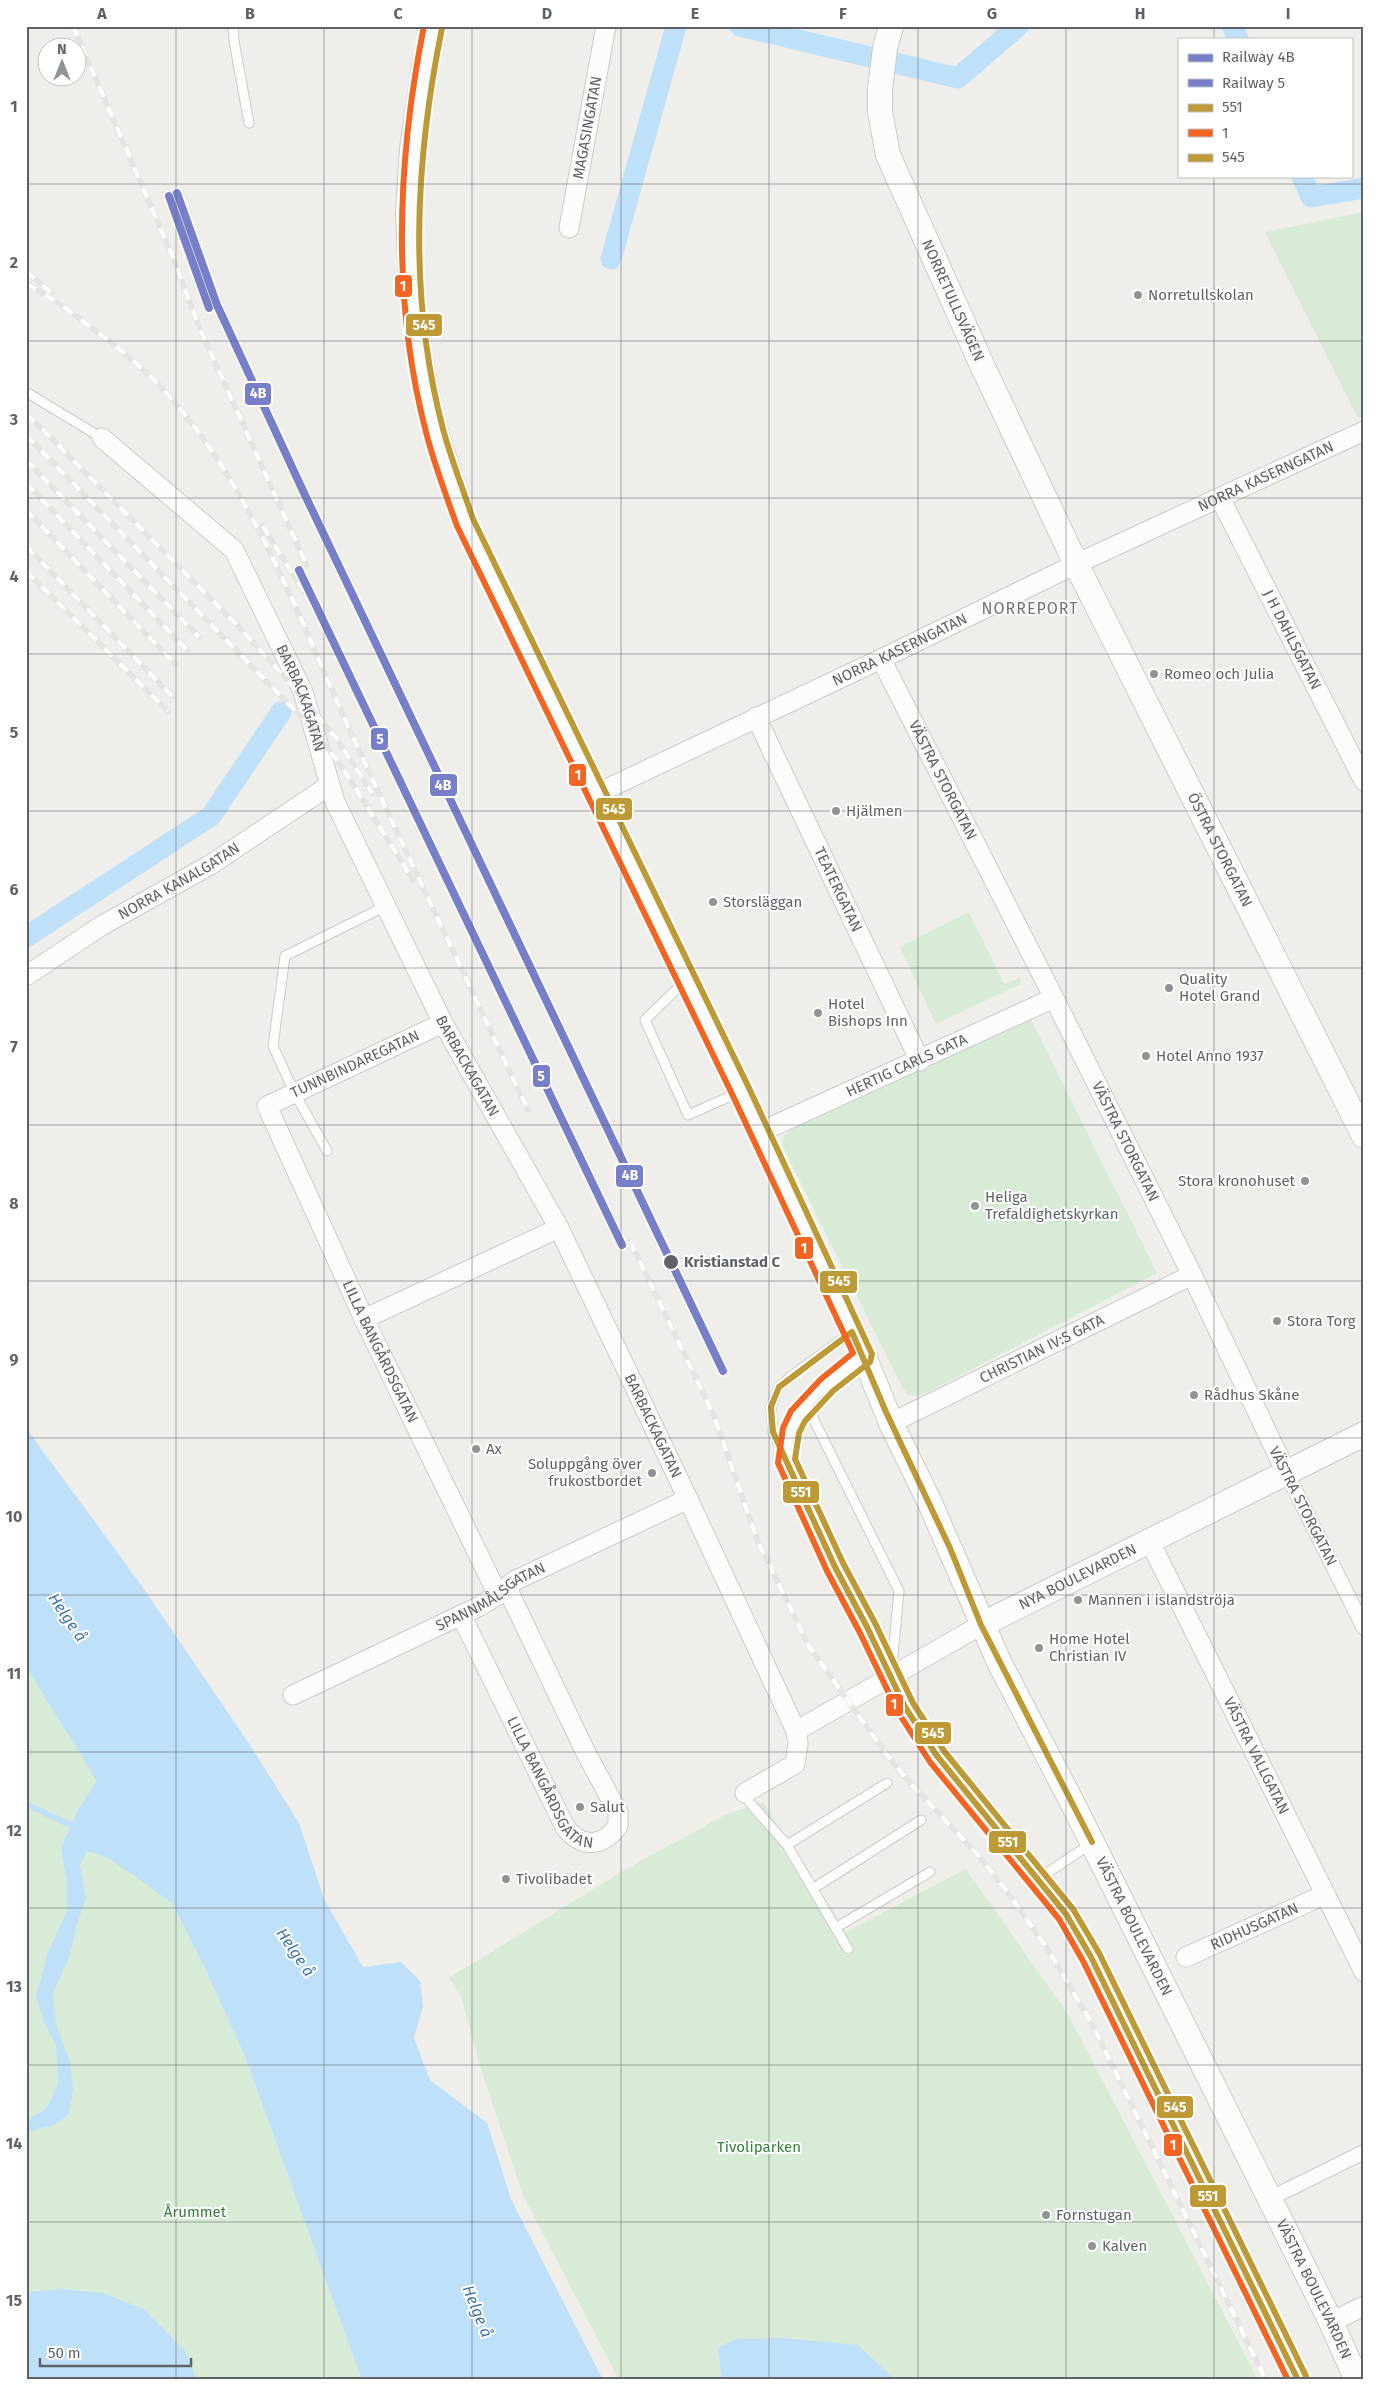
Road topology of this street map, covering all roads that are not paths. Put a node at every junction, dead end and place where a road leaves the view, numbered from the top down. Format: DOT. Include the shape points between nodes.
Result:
graph roads {
  1 [pos="233,26"];
  2 [pos="433,26"];
  3 [pos="606,26"];
  4 [pos="888,37"];
  5 [pos="249,123"];
  6 [pos="569,228"];
  7 [pos="26,392"];
  8 [pos="1364,431"];
  9 [pos="102,438"];
  10 [pos="1220,498"];
  11 [pos="1076,564"];
  12 [pos="881,659"];
  13 [pos="756,717"];
  14 [pos="1364,782"];
  15 [pos="330,785"];
  16 [pos="598,793"];
  17 [pos="386,906"];
  18 [pos="26,976"];
  19 [pos="687,980"];
  20 [pos="1054,998"];
  21 [pos="444,1023"];
  22 [pos="920,1061"];
  23 [pos="294,1092"];
  24 [pos="741,1092"];
  25 [pos="266,1106"];
  26 [pos="760,1132"];
  27 [pos="1364,1136"];
  28 [pos="327,1151"];
  29 [pos="559,1228"];
  30 [pos="1192,1275"];
  31 [pos="364,1319"];
  32 [pos="852,1332"];
  33 [pos="864,1356"];
  34 [pos="806,1406"];
  35 [pos="891,1423"];
  36 [pos="1364,1434"];
  37 [pos="786,1460"];
  38 [pos="1286,1472"];
  39 [pos="688,1499"];
  40 [pos="1150,1540"];
  41 [pos="502,1591"];
  42 [pos="460,1615"];
  43 [pos="981,1625"];
  44 [pos="1364,1628"];
  45 [pos="890,1676"];
  46 [pos="293,1695"];
  47 [pos="796,1731"];
  48 [pos="887,1783"];
  49 [pos="745,1794"];
  50 [pos="921,1820"];
  51 [pos="1092,1842"];
  52 [pos="787,1845"];
  53 [pos="930,1872"];
  54 [pos="1038,1879"];
  55 [pos="814,1888"];
  56 [pos="1324,1895"];
  57 [pos="837,1927"];
  58 [pos="848,1949"];
  59 [pos="1186,1957"];
  60 [pos="1364,1972"];
  61 [pos="1364,2152"];
  62 [pos="1268,2199"];
  63 [pos="1364,2306"];
  64 [pos="1331,2322"];
  65 [pos="1298,2380"];
  66 [pos="1357,2380"];
  1 -- 5 [label="lane"];
  2 -- 16 [label="street, VÄSTRA BOULEVARDEN" via="412,149 408,212 416,329 431,417 465,522"];
  3 -- 6 [label="street, MAGASINGATAN"];
  4 -- 11 [label="street, NORRETULLSVÄGEN" via="880,90 880,111 888,155"];
  7 -- 9 [label="lane"];
  8 -- 10 [label="street, NORRA KASERNGATAN"];
  9 -- 15 [label="street, BARBACKAGATAN" via="234,550 303,692"];
  10 -- 11 [label="street, NORRA KASERNGATAN"];
  10 -- 14 [label="street, J H DAHLSGATAN"];
  11 -- 12 [label="street, NORRA KASERNGATAN"];
  11 -- 27 [label="street, ÖSTRA STORGATAN"];
  12 -- 13 [label="street, NORRA KASERNGATAN"];
  12 -- 20 [label="street, VÄSTRA STORGATAN"];
  13 -- 16 [label="street, NORRA KASERNGATAN"];
  13 -- 22 [label="street, TEATERGATAN"];
  15 -- 17 [label="street, BARBACKAGATAN" via="335,802"];
  15 -- 18 [label="street, NORRA KANALGATAN" via="210,864 100,926"];
  16 -- 19 [label="street, VÄSTRA BOULEVARDEN"];
  17 -- 21 [label="street, BARBACKAGATAN"];
  17 -- 23 [label="lane" via="285,956 273,1046"];
  19 -- 24 [label="street, VÄSTRA BOULEVARDEN"];
  19 -- 24 [label="lane" via="645,1020 688,1115"];
  20 -- 22 [label="street, HERTIG CARLS GATA"];
  20 -- 30 [label="street, VÄSTRA STORGATAN"];
  21 -- 23 [label="street, TUNNBINDAREGATAN"];
  21 -- 29 [label="street, BARBACKAGATAN"];
  22 -- 26 [label="street, HERTIG CARLS GATA"];
  23 -- 25 [label="street, TUNNBINDAREGATAN"];
  23 -- 28 [label="lane"];
  24 -- 26 [label="street, VÄSTRA BOULEVARDEN"];
  25 -- 31 [label="street, LILLA BANGÅRDSGATAN"];
  26 -- 32 [label="street, VÄSTRA BOULEVARDEN"];
  29 -- 31 [label="street"];
  29 -- 39 [label="street, BARBACKAGATAN"];
  30 -- 35 [label="street, CHRISTIAN IV:S GATA"];
  30 -- 38 [label="street, VÄSTRA STORGATAN"];
  31 -- 41 [label="street, LILLA BANGÅRDSGATAN"];
  32 -- 33 [label="street, VÄSTRA BOULEVARDEN"];
  32 -- 37 [label="lane" via="790,1377 774,1396 770,1407 773,1432"];
  33 -- 34 [label="lane"];
  33 -- 35 [label="street, VÄSTRA BOULEVARDEN"];
  34 -- 37 [label="lane" via="791,1430"];
  34 -- 45 [label="lane" via="899,1591"];
  35 -- 43 [label="street, VÄSTRA BOULEVARDEN" via="968,1588"];
  36 -- 38 [label="street, NYA BOULEVARDEN"];
  37 -- 45 [label="lane"];
  38 -- 40 [label="street, NYA BOULEVARDEN"];
  38 -- 44 [label="street, VÄSTRA STORGATAN"];
  39 -- 41 [label="street, SPANNMÅLSGATAN" via="514,1581"];
  39 -- 47 [label="street, BARBACKAGATAN"];
  40 -- 43 [label="street, NYA BOULEVARDEN"];
  40 -- 56 [label="street, VÄSTRA VALLGATAN"];
  41 -- 42 [label="street, SPANNMÅLSGATAN"];
  41 -- 42 [label="street, LILLA BANGÅRDSGATAN" via="618,1812 618,1826 606,1837 584,1843 565,1827"];
  42 -- 46 [label="street, SPANNMÅLSGATAN"];
  43 -- 45 [label="street, NYA BOULEVARDEN"];
  43 -- 51 [label="street, VÄSTRA BOULEVARDEN"];
  45 -- 47 [label="street, NYA BOULEVARDEN"];
  45 -- 54 [label="lane" via="905,1707 937,1756"];
  47 -- 49 [label="street" via="795,1764"];
  48 -- 52 [label="lane"];
  49 -- 52 [label="lane"];
  50 -- 55 [label="lane"];
  51 -- 54 [label="lane"];
  51 -- 62 [label="street, VÄSTRA BOULEVARDEN"];
  52 -- 55 [label="lane"];
  53 -- 57 [label="lane"];
  54 -- 65 [label="lane" via="1066,1914 1091,1957"];
  55 -- 57 [label="lane"];
  56 -- 59 [label="street, RIDHUSGATAN"];
  56 -- 60 [label="street, VÄSTRA VALLGATAN"];
  57 -- 58 [label="lane"];
  61 -- 62 [label="street"];
  62 -- 64 [label="street, VÄSTRA BOULEVARDEN"];
  63 -- 64 [label="street"];
  64 -- 66 [label="street, VÄSTRA BOULEVARDEN"];
}
